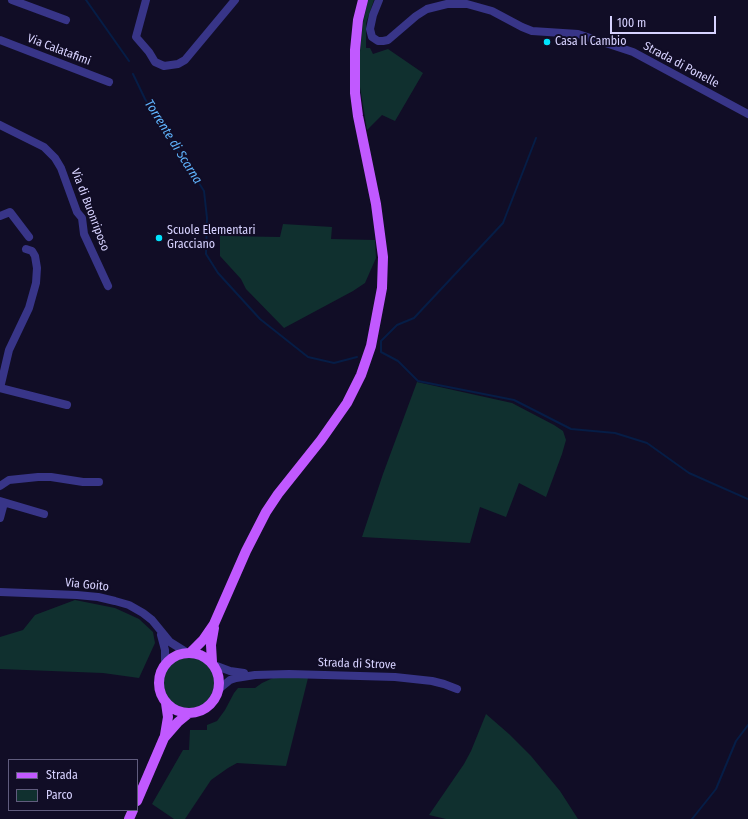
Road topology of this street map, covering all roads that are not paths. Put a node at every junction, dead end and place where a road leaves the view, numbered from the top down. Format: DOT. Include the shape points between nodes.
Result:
graph roads {
  1 [pos="12,0"];
  2 [pos="146,0"];
  3 [pos="235,0"];
  4 [pos="363,0"];
  5 [pos="379,0"];
  6 [pos="66,20"];
  7 [pos="0,40"];
  8 [pos="109,82"];
  9 [pos="748,114"];
  10 [pos="0,125"];
  11 [pos="0,216"];
  12 [pos="29,237"];
  13 [pos="26,249"];
  14 [pos="108,286"];
  15 [pos="0,388"];
  16 [pos="67,404"];
  17 [pos="99,482"];
  18 [pos="0,486"];
  19 [pos="2,502"];
  20 [pos="44,514"];
  21 [pos="0,518"];
  22 [pos="0,592"];
  23 [pos="214,624"];
  24 [pos="161,632"];
  25 [pos="188,652"];
  26 [pos="165,663"];
  27 [pos="213,664"];
  28 [pos="254,675"];
  29 [pos="219,689"];
  30 [pos="457,689"];
  31 [pos="166,703"];
  32 [pos="189,713"];
  33 [pos="164,738"];
  34 [pos="138,799"];
  1 -- 6 [label="street"];
  2 -- 3 [label="street" via="136,37 155,62 164,66 185,60"];
  4 -- 23 [label="main road" via="354,50 355,93 376,204 383,257 382,288 373,338 364,370 347,403 262,519"];
  5 -- 9 [label="street, Strada di Ponelle" via="370,29 372,37 378,41 388,40 427,9 447,4 468,4 492,11 532,31 578,34 633,52"];
  7 -- 8 [label="street, Via Calatafimi"];
  10 -- 14 [label="street, Via di Buonriposo" via="44,147 55,158 76,210 82,218 84,234"];
  11 -- 12 [label="street" via="10,212"];
  13 -- 15 [label="street" via="35,256 36,283 30,305 9,350"];
  15 -- 16 [label="street"];
  17 -- 18 [label="street" via="38,477 9,480"];
  19 -- 20 [label="street"];
  19 -- 21 [label="street"];
  22 -- 24 [label="street, Via Goito" via="111,599 144,613"];
  23 -- 25 [label="main road" via="203,640"];
  23 -- 27 [label="main road"];
  24 -- 25 [label="street, Via Goito" via="170,642"];
  24 -- 26 [label="street"];
  25 -- 26 [label="main road" via="178,654"];
  25 -- 27 [label="main road" via="206,657"];
  26 -- 31 [label="main road" via="158,679 160,692"];
  27 -- 28 [label="street, Strada di Strove" via="230,671"];
  27 -- 29 [label="main road" via="218,675"];
  28 -- 29 [label="street, Strada di Strove" via="230,680"];
  28 -- 30 [label="street, Strada di Strove" via="328,674 395,677 432,681"];
  29 -- 32 [label="main road" via="208,706 199,712"];
  31 -- 32 [label="main road" via="173,709"];
  31 -- 33 [label="main road" via="168,717"];
  32 -- 33 [label="main road"];
  33 -- 34 [label="main road"];
}
